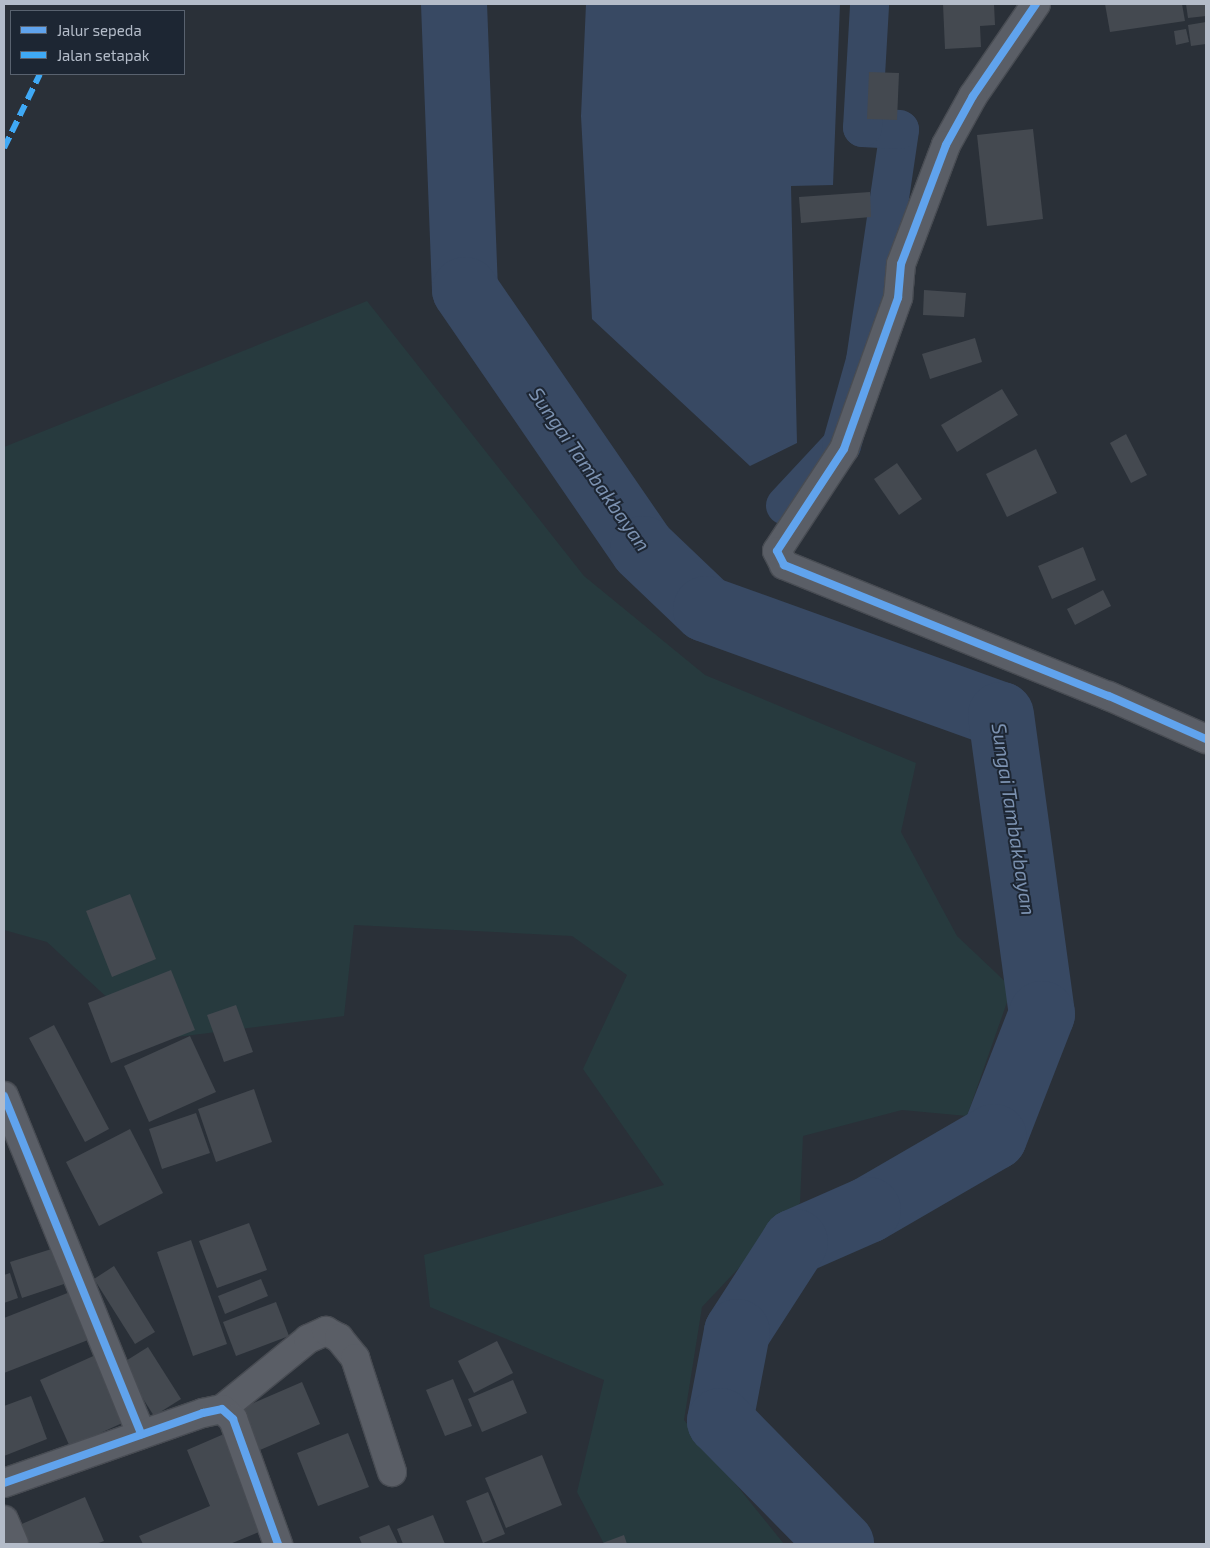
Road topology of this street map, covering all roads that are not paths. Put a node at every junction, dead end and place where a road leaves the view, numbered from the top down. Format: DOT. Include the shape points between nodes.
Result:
graph roads {
  1 [pos="1036,4"];
  2 [pos="1206,739"];
  3 [pos="4,1096"];
  4 [pos="222,1409"];
  5 [pos="141,1434"];
  6 [pos="392,1472"];
  7 [pos="4,1484"];
  8 [pos="4,1520"];
  9 [pos="14,1544"];
  10 [pos="278,1544"];
  1 -- 2 [label="street" via="974,96 946,146 901,264 898,298 844,449 777,551 784,565 1109,696"];
  3 -- 5 [label="street"];
  4 -- 5 [label="street"];
  4 -- 6 [label="street" via="308,1339 326,1331 339,1338 355,1358"];
  4 -- 10 [label="street" via="233,1419"];
  5 -- 7 [label="street"];
  8 -- 9 [label="street"];
}
